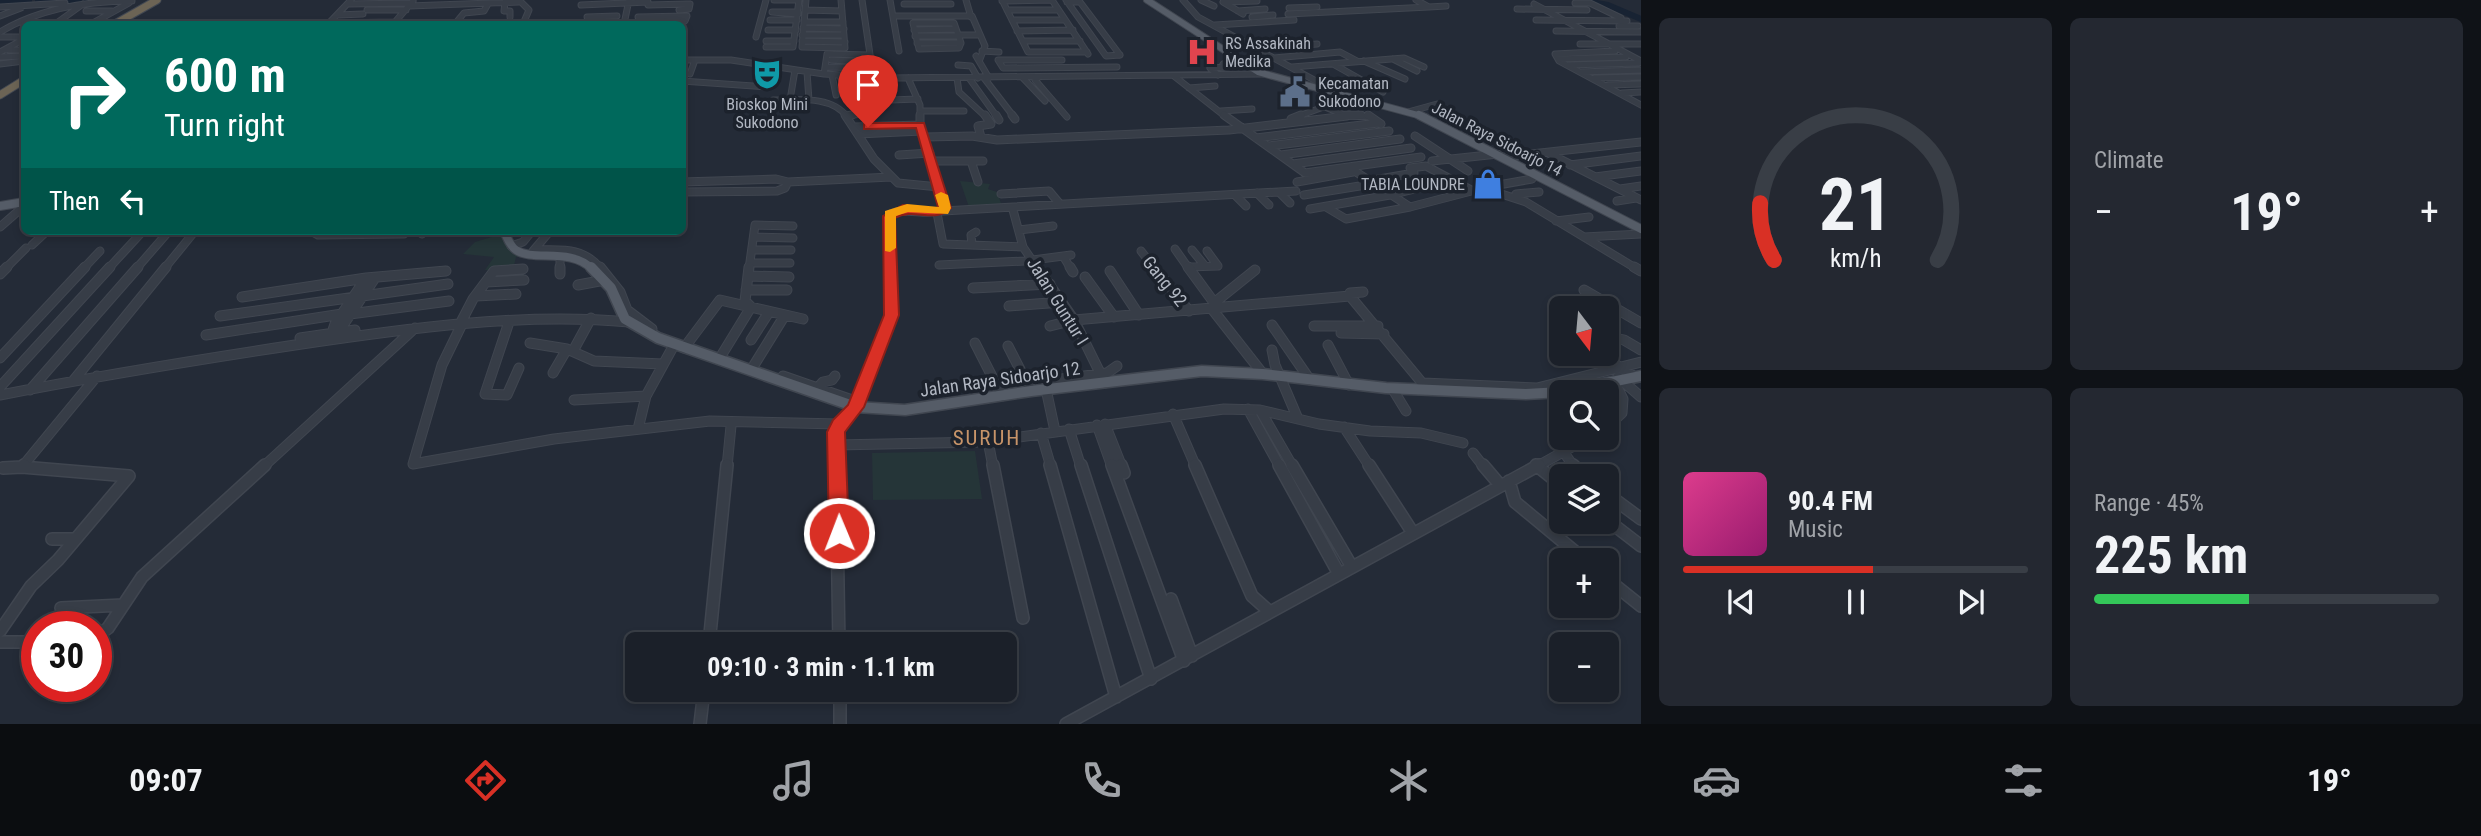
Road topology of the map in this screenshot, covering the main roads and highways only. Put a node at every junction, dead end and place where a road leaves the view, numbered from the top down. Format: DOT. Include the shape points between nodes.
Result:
graph roads {
  1 [pos="157,0"];
  2 [pos="163,0"];
  3 [pos="1147,0"];
  4 [pos="120,21"];
  5 [pos="127,21"];
  6 [pos="21,80"];
  7 [pos="0,93"];
  8 [pos="21,204"];
  9 [pos="0,206"];
  10 [pos="1641,230"];
  11 [pos="507,235"];
  12 [pos="1626,375"];
  13 [pos="1592,380"];
  14 [pos="1549,393"];
  1 -- 4 [label="highway"];
  2 -- 5 [label="highway"];
  3 -- 10 [label="main road, Jalan Raya Sidoarjo 14" via="1263,74 1337,103 1408,112 1437,122"];
  6 -- 7 [label="highway"];
  8 -- 9 [label="main road"];
  11 -- 14 [label="main road, Jalan Raya Sidoarjo 12" via="517,252 560,255 587,263 605,280 620,301 620,312 631,323 683,346 857,404 905,410 1030,388 1202,371 1262,372 1392,388"];
  12 -- 13 [label="main road, Jalan Raya Sidoarjo 12"];
}
